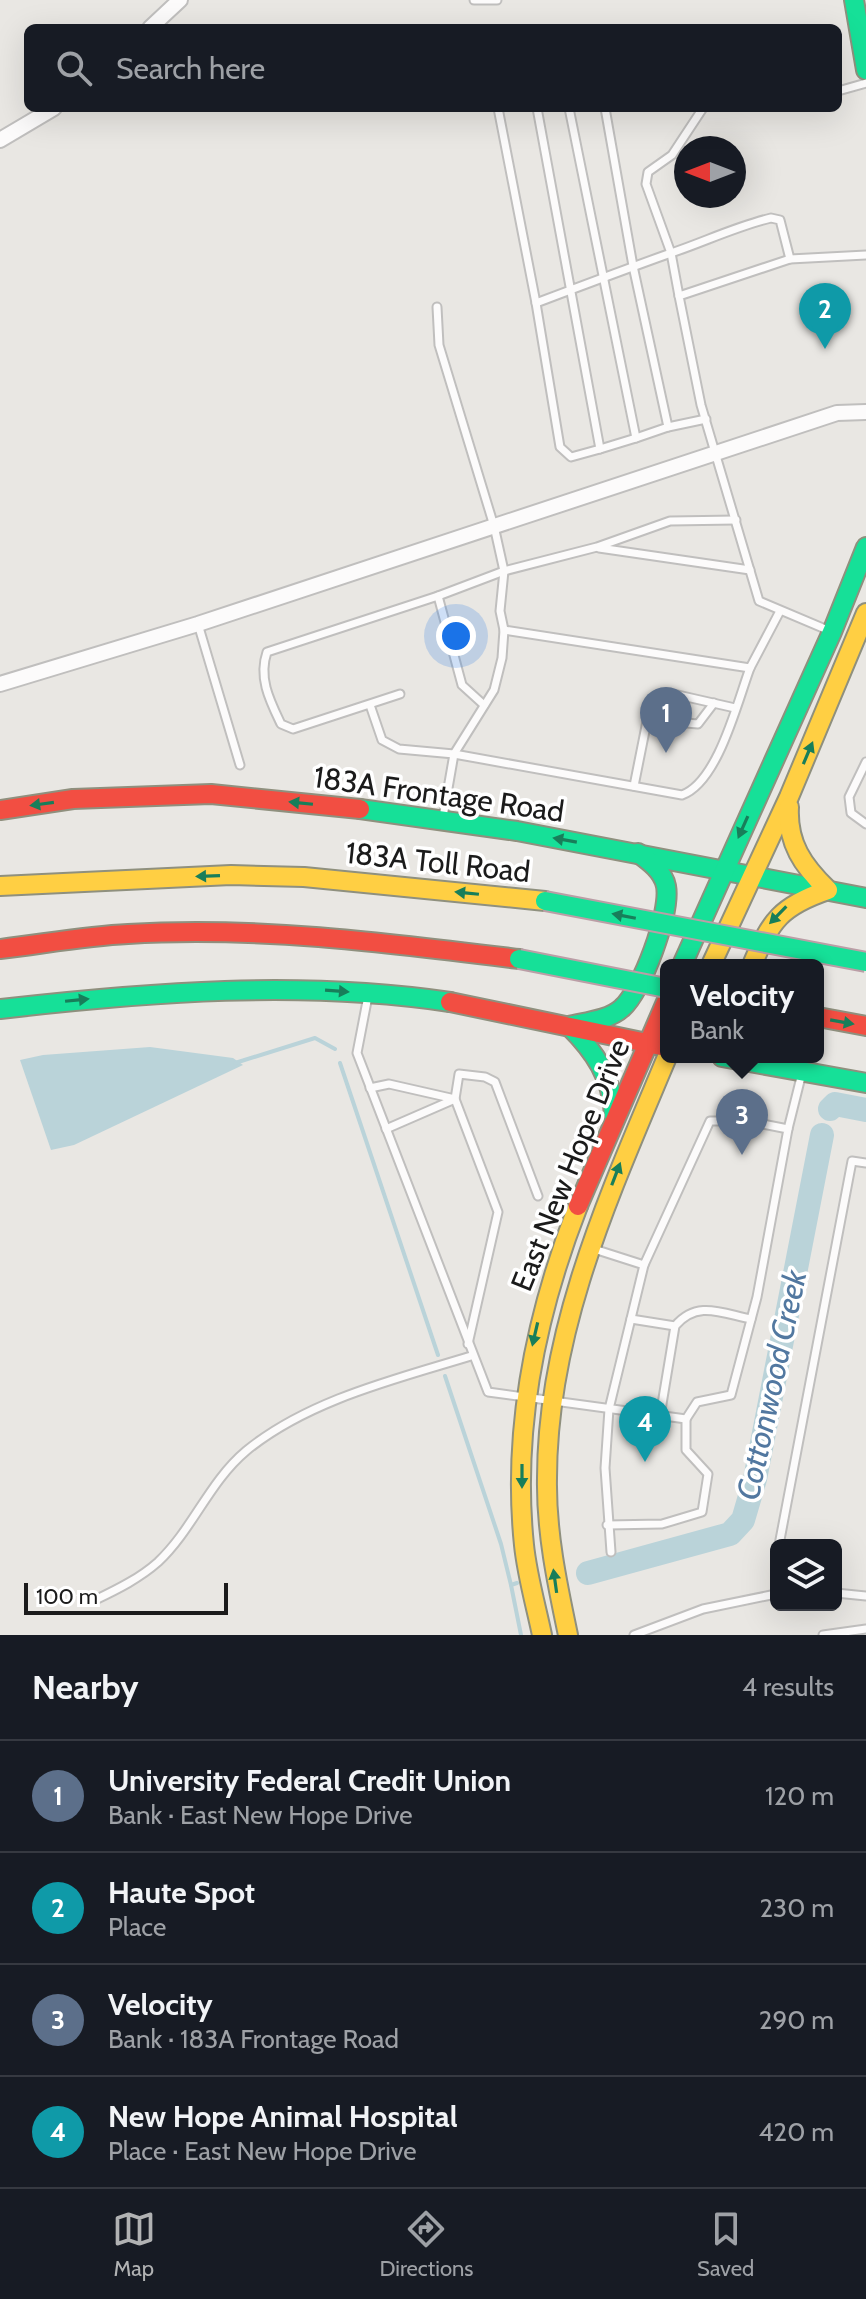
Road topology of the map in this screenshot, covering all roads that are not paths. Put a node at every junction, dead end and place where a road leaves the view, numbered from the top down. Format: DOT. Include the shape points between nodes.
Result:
graph roads {
  1 [pos="180,0"];
  2 [pos="474,0"];
  3 [pos="497,0"];
  4 [pos="858,3"];
  5 [pos="154,24"];
  6 [pos="866,70"];
  7 [pos="866,83"];
  8 [pos="842,90"];
  9 [pos="47,112"];
  10 [pos="499,112"];
  11 [pos="538,112"];
  12 [pos="570,112"];
  13 [pos="606,112"];
  14 [pos="700,112"];
  15 [pos="0,140"];
  16 [pos="671,253"];
  17 [pos="866,255"];
  18 [pos="790,259"];
  19 [pos="633,266"];
  20 [pos="605,278"];
  21 [pos="568,291"];
  22 [pos="679,296"];
  23 [pos="536,303"];
  24 [pos="437,307"];
  25 [pos="866,412"];
  26 [pos="706,419"];
  27 [pos="668,427"];
  28 [pos="636,438"];
  29 [pos="600,449"];
  30 [pos="717,455"];
  31 [pos="736,520"];
  32 [pos="494,526"];
  33 [pos="597,547"];
  34 [pos="866,547"];
  35 [pos="750,570"];
  36 [pos="504,571"];
  37 [pos="438,596"];
  38 [pos="780,611"];
  39 [pos="866,613"];
  40 [pos="198,624"];
  41 [pos="504,630"];
  42 [pos="832,632"];
  43 [pos="750,668"];
  44 [pos="0,684"];
  45 [pos="400,694"];
  46 [pos="714,703"];
  47 [pos="370,705"];
  48 [pos="484,705"];
  49 [pos="735,708"];
  50 [pos="648,717"];
  51 [pos="661,719"];
  52 [pos="674,722"];
  53 [pos="454,754"];
  54 [pos="866,762"];
  55 [pos="240,765"];
  56 [pos="634,786"];
  57 [pos="789,797"];
  58 [pos="0,810"];
  59 [pos="443,819"];
  60 [pos="866,824"];
  61 [pos="638,853"];
  62 [pos="724,869"];
  63 [pos="753,875"];
  64 [pos="0,886"];
  65 [pos="828,890"];
  66 [pos="866,898"];
  67 [pos="0,949"];
  68 [pos="685,959"];
  69 [pos="714,959"];
  70 [pos="754,959"];
  71 [pos="866,962"];
  72 [pos="660,987"];
  73 [pos="368,994"];
  74 [pos="0,1009"];
  75 [pos="824,1018"];
  76 [pos="569,1026"];
  77 [pos="866,1026"];
  78 [pos="657,1045"];
  79 [pos="664,1063"];
  80 [pos="771,1063"];
  81 [pos="802,1072"];
  82 [pos="866,1083"];
  83 [pos="370,1088"];
  84 [pos="455,1099"];
  85 [pos="614,1120"];
  86 [pos="386,1129"];
  87 [pos="788,1129"];
  88 [pos="866,1163"];
  89 [pos="538,1196"];
  90 [pos="589,1247"];
  91 [pos="644,1265"];
  92 [pos="631,1319"];
  93 [pos="751,1319"];
  94 [pos="675,1326"];
  95 [pos="468,1346"];
  96 [pos="471,1356"];
  97 [pos="522,1398"];
  98 [pos="551,1401"];
  99 [pos="609,1409"];
  100 [pos="660,1416"];
  101 [pos="686,1419"];
  102 [pos="607,1525"];
  103 [pos="780,1539"];
  104 [pos="611,1552"];
  105 [pos="842,1594"];
  106 [pos="770,1595"];
  107 [pos="866,1596"];
  108 [pos="95,1600"];
  109 [pos="866,1629"];
  110 [pos="542,1635"];
  111 [pos="568,1635"];
  112 [pos="634,1635"];
  113 [pos="823,1635"];
  1 -- 5 [label="street"];
  2 -- 3 [label="lane"];
  4 -- 6 [label="main road"];
  7 -- 8 [label="lane"];
  9 -- 15 [label="street"];
  10 -- 23 [label="lane"];
  11 -- 21 [label="lane"];
  12 -- 20 [label="lane"];
  13 -- 19 [label="lane"];
  14 -- 16 [label="lane" via="672,155 648,172 646,184"];
  16 -- 18 [label="lane" via="776,218"];
  16 -- 19 [label="lane"];
  16 -- 22 [label="lane"];
  17 -- 18 [label="lane"];
  18 -- 22 [label="lane"];
  19 -- 20 [label="lane"];
  19 -- 27 [label="lane"];
  20 -- 21 [label="lane"];
  20 -- 28 [label="lane"];
  21 -- 23 [label="lane"];
  21 -- 29 [label="lane"];
  22 -- 26 [label="lane"];
  23 -- 29 [label="lane" via="560,447 571,457"];
  24 -- 32 [label="lane" via="439,345"];
  25 -- 30 [label="street" via="837,413"];
  26 -- 27 [label="lane"];
  26 -- 30 [label="lane"];
  27 -- 28 [label="lane"];
  28 -- 29 [label="lane"];
  30 -- 31 [label="lane"];
  30 -- 32 [label="street"];
  31 -- 33 [label="lane" via="670,521"];
  31 -- 35 [label="lane"];
  32 -- 36 [label="lane"];
  32 -- 40 [label="street"];
  33 -- 35 [label="lane"];
  33 -- 36 [label="lane"];
  34 -- 42 [label="main road"];
  35 -- 38 [label="lane" via="759,601"];
  36 -- 37 [label="lane"];
  36 -- 41 [label="lane"];
  37 -- 47 [label="lane" via="267,652 262,665 267,695 281,724 293,729"];
  37 -- 48 [label="lane" via="462,685"];
  38 -- 42 [label="lane"];
  38 -- 43 [label="lane"];
  57 -- 39 [label="main road, one-way"];
  40 -- 44 [label="street"];
  40 -- 55 [label="lane"];
  41 -- 43 [label="lane"];
  41 -- 48 [label="lane" via="494,690"];
  42 -- 62 [label="main road, one-way"];
  43 -- 49 [label="lane"];
  45 -- 47 [label="lane"];
  46 -- 49 [label="lane"];
  46 -- 50 [label="lane" via="660,695"];
  46 -- 52 [label="lane" via="698,724"];
  47 -- 53 [label="lane" via="382,740 399,749"];
  48 -- 53 [label="lane"];
  49 -- 56 [label="lane" via="697,790 682,795"];
  50 -- 51 [label="lane"];
  50 -- 56 [label="lane"];
  53 -- 56 [label="lane"];
  53 -- 59 [label="lane"];
  54 -- 60 [label="lane" via="849,797 851,813"];
  57 -- 63 [label="main road"];
  57 -- 65 [label="main road" via="787,828 796,856"];
  59 -- 58 [label="main road, 183A Frontage Road, one-way" via="211,794 73,799"];
  61 -- 59 [label="main road, 183A Frontage Road, one-way"];
  61 -- 62 [label="main road, 183A Frontage Road"];
  61 -- 76 [label="main road" via="656,867 666,884 668,903 634,992 623,1008"];
  62 -- 63 [label="main road, 183A Frontage Road"];
  62 -- 68 [label="main road"];
  63 -- 65 [label="main road, 183A Frontage Road"];
  63 -- 69 [label="main road"];
  71 -- 64 [label="main road, 183A Toll Road, one-way, bridge" via="545,901 304,877 231,875"];
  65 -- 66 [label="main road, 183A Frontage Road"];
  65 -- 70 [label="main road, one-way" via="793,902 778,914"];
  67 -- 72 [label="main road, bridge" via="144,933 366,939 519,959"];
  74 -- 73 [label="main road, one-way" via="224,987"];
  73 -- 76 [label="main road" via="482,1007"];
  73 -- 83 [label="lane" via="357,1053"];
  75 -- 77 [label="main road, one-way"];
  76 -- 78 [label="main road"];
  76 -- 85 [label="main road" via="607,1073"];
  78 -- 85 [label="main road, East New Hope Drive"];
  90 -- 79 [label="main road, East New Hope Drive, one-way"];
  80 -- 81 [label="main road"];
  81 -- 82 [label="main road"];
  81 -- 87 [label="lane"];
  83 -- 84 [label="lane" via="389,1084"];
  83 -- 86 [label="lane"];
  84 -- 86 [label="lane"];
  84 -- 89 [label="lane" via="459,1074 495,1082"];
  84 -- 95 [label="lane" via="498,1212"];
  85 -- 97 [label="main road, East New Hope Drive, one-way" via="557,1255"];
  86 -- 95 [label="lane"];
  87 -- 91 [label="lane" via="710,1121"];
  87 -- 93 [label="lane"];
  88 -- 103 [label="lane" via="852,1161"];
  90 -- 91 [label="lane"];
  90 -- 98 [label="main road, East New Hope Drive" via="564,1323"];
  91 -- 92 [label="lane"];
  92 -- 94 [label="lane"];
  92 -- 99 [label="lane"];
  93 -- 94 [label="lane" via="697,1309"];
  93 -- 101 [label="lane" via="731,1395 697,1402"];
  94 -- 100 [label="lane"];
  95 -- 96 [label="lane"];
  96 -- 97 [label="lane" via="488,1392"];
  96 -- 108 [label="lane" via="373,1387 283,1426 231,1465 160,1560"];
  97 -- 98 [label="lane"];
  97 -- 110 [label="main road, East New Hope Drive, one-way" via="522,1502 531,1593"];
  98 -- 99 [label="lane"];
  111 -- 98 [label="main road, East New Hope Drive, one-way" via="548,1530"];
  99 -- 100 [label="lane"];
  99 -- 102 [label="lane"];
  100 -- 101 [label="lane"];
  101 -- 102 [label="lane" via="686,1450 708,1474 702,1512 662,1524"];
  102 -- 104 [label="lane"];
  105 -- 107 [label="lane"];
  106 -- 112 [label="lane" via="703,1609"];
  109 -- 113 [label="lane"];
}
